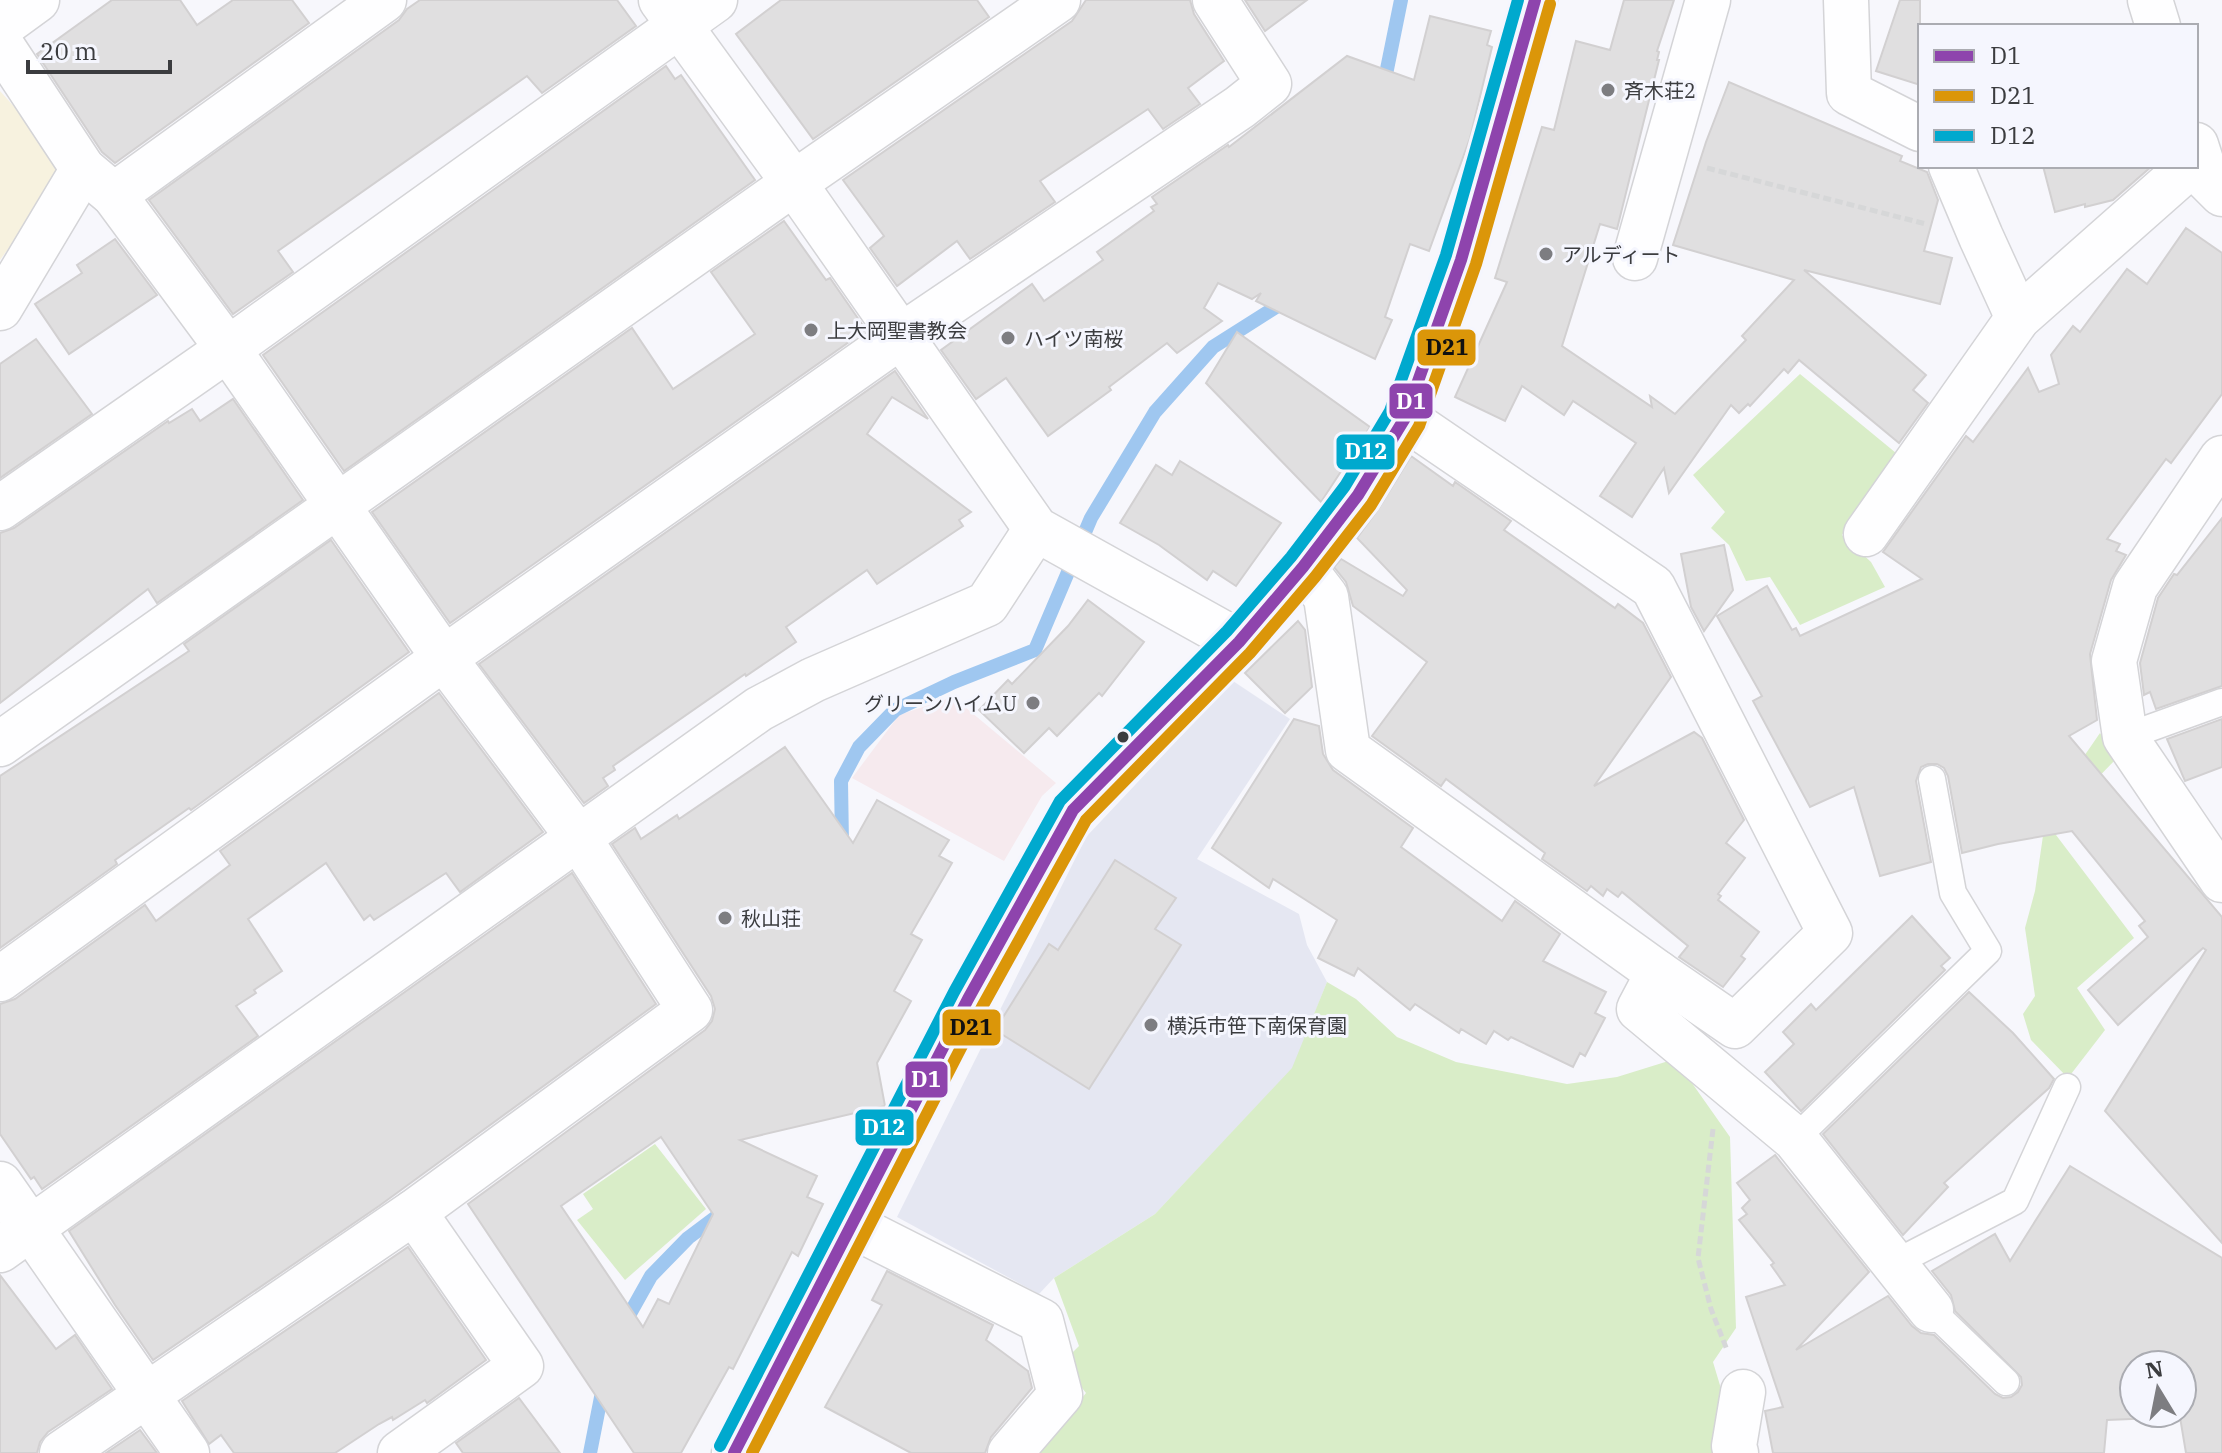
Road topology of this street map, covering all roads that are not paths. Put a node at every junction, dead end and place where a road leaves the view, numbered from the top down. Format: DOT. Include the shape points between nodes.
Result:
graph roads {
  1 [pos="384,0"];
  2 [pos="715,0"];
  3 [pos="1058,0"];
  4 [pos="1215,0"];
  5 [pos="1535,0"];
  6 [pos="1708,0"];
  7 [pos="1846,0"];
  8 [pos="2150,0"];
  9 [pos="670,12"];
  10 [pos="8,23"];
  11 [pos="2157,24"];
  12 [pos="1918,128"];
  13 [pos="2198,162"];
  14 [pos="1952,168"];
  15 [pos="2185,168"];
  16 [pos="98,182"];
  17 [pos="794,183"];
  18 [pos="2222,194"];
  19 [pos="1635,258"];
  20 [pos="0,308"];
  21 [pos="2018,318"];
  22 [pos="901,336"];
  23 [pos="228,349"];
  24 [pos="1405,418"];
  25 [pos="2222,458"];
  26 [pos="338,505"];
  27 [pos="0,508"];
  28 [pos="1043,533"];
  29 [pos="1866,534"];
  30 [pos="1303,567"];
  31 [pos="1239,642"];
  32 [pos="444,658"];
  33 [pos="2222,702"];
  34 [pos="2125,737"];
  35 [pos="0,744"];
  36 [pos="1932,779"];
  37 [pos="578,837"];
  38 [pos="2222,880"];
  39 [pos="1658,973"];
  40 [pos="0,979"];
  41 [pos="2067,1087"];
  42 [pos="1795,1139"];
  43 [pos="0,1184"];
  44 [pos="414,1212"];
  45 [pos="851,1225"];
  46 [pos="16,1239"];
  47 [pos="1893,1264"];
  48 [pos="1931,1310"];
  49 [pos="2006,1382"];
  50 [pos="1743,1392"];
  51 [pos="147,1394"];
  52 [pos="62,1453"];
  53 [pos="187,1453"];
  54 [pos="400,1453"];
  55 [pos="734,1453"];
  56 [pos="1010,1453"];
  57 [pos="1736,1453"];
  1 -- 16 [label="street"];
  2 -- 9 [label="street"];
  3 -- 17 [label="street"];
  4 -- 22 [label="street" via="1269,84"];
  5 -- 24 [label="street" via="1461,260"];
  6 -- 19 [label="street"];
  7 -- 12 [label="street" via="1849,93"];
  8 -- 11 [label="street"];
  9 -- 17 [label="street"];
  9 -- 23 [label="street"];
  10 -- 16 [label="street"];
  13 -- 18 [label="street"];
  14 -- 21 [label="street"];
  15 -- 21 [label="street"];
  16 -- 20 [label="street"];
  16 -- 23 [label="street"];
  17 -- 22 [label="street"];
  17 -- 26 [label="street"];
  21 -- 29 [label="street"];
  22 -- 28 [label="street"];
  22 -- 32 [label="street"];
  23 -- 26 [label="street"];
  23 -- 27 [label="street"];
  24 -- 30 [label="street" via="1358,495"];
  24 -- 39 [label="street" via="1653,587 1830,933 1735,1026"];
  25 -- 34 [label="street" via="2135,587 2114,661"];
  26 -- 32 [label="street"];
  26 -- 35 [label="street"];
  28 -- 31 [label="street"];
  28 -- 37 [label="street" via="987,604 759,709"];
  30 -- 31 [label="street"];
  30 -- 39 [label="street" via="1326,597 1348,750"];
  31 -- 45 [label="street" via="1073,810"];
  32 -- 37 [label="street"];
  32 -- 40 [label="street"];
  33 -- 34 [label="lane"];
  34 -- 38 [label="street"];
  36 -- 42 [label="lane" via="1953,893 1988,951"];
  37 -- 44 [label="street" via="690,1010"];
  37 -- 46 [label="street"];
  39 -- 42 [label="street" via="1639,1009"];
  41 -- 47 [label="lane" via="2015,1201"];
  42 -- 47 [label="street"];
  43 -- 46 [label="street"];
  44 -- 51 [label="street"];
  44 -- 54 [label="street" via="521,1366"];
  45 -- 55 [label="street"];
  45 -- 56 [label="street" via="1041,1321 1060,1395"];
  46 -- 51 [label="street"];
  47 -- 48 [label="street"];
  48 -- 49 [label="lane"];
  50 -- 57 [label="street"];
  51 -- 52 [label="street"];
  51 -- 53 [label="street"];
}
